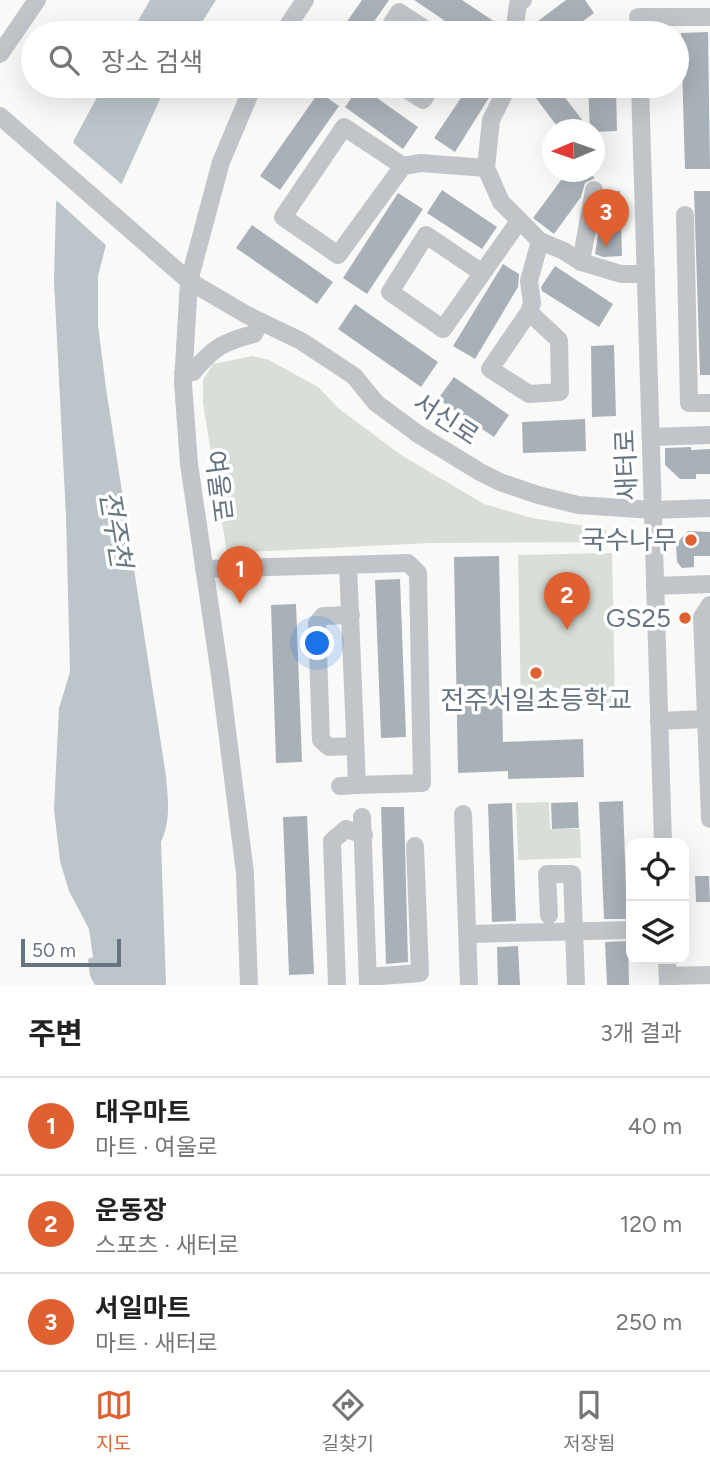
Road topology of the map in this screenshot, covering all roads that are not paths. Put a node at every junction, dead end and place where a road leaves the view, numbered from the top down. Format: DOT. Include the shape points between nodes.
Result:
graph roads {
  1 [pos="37,0"];
  2 [pos="306,0"];
  3 [pos="517,1"];
  4 [pos="710,17"];
  5 [pos="638,20"];
  6 [pos="23,21"];
  7 [pos="292,21"];
  8 [pos="393,21"];
  9 [pos="412,21"];
  10 [pos="515,21"];
  11 [pos="21,23"];
  12 [pos="0,54"];
  13 [pos="248,98"];
  14 [pos="502,98"];
  15 [pos="640,98"];
  16 [pos="0,116"];
  17 [pos="403,166"];
  18 [pos="486,168"];
  19 [pos="594,190"];
  20 [pos="685,215"];
  21 [pos="519,221"];
  22 [pos="540,241"];
  23 [pos="581,262"];
  24 [pos="481,272"];
  25 [pos="646,274"];
  26 [pos="189,281"];
  27 [pos="529,312"];
  28 [pos="260,322"];
  29 [pos="183,373"];
  30 [pos="710,402"];
  31 [pos="710,435"];
  32 [pos="651,437"];
  33 [pos="710,508"];
  34 [pos="653,510"];
  35 [pos="348,565"];
  36 [pos="204,569"];
  37 [pos="710,584"];
  38 [pos="654,586"];
  39 [pos="710,605"];
  40 [pos="351,615"];
  41 [pos="705,719"];
  42 [pos="659,721"];
  43 [pos="355,746"];
  44 [pos="463,814"];
  45 [pos="710,819"];
  46 [pos="663,838"];
  47 [pos="415,846"];
  48 [pos="549,915"];
  49 [pos="626,930"];
  50 [pos="574,931"];
  51 [pos="468,934"];
  52 [pos="667,973"];
  53 [pos="710,975"];
  54 [pos="421,979"];
  55 [pos="368,981"];
  56 [pos="249,985"];
  57 [pos="337,985"];
  58 [pos="469,985"];
  59 [pos="576,985"];
  1 -- 6 [label="street"];
  2 -- 7 [label="street"];
  3 -- 10 [label="street"];
  4 -- 5 [label="street"];
  8 -- 9 [label="street" via="399,12"];
  11 -- 12 [label="street"];
  13 -- 26 [label="street, 여울로" via="221,162"];
  14 -- 18 [label="street" via="491,120"];
  15 -- 25 [label="street, 새터로"];
  16 -- 26 [label="street, 서신로"];
  17 -- 17 [label="street" via="344,127 283,217 338,255"];
  17 -- 18 [label="street"];
  18 -- 21 [label="street" via="500,202"];
  19 -- 23 [label="street"];
  20 -- 30 [label="street" via="689,403"];
  21 -- 22 [label="street"];
  21 -- 24 [label="street"];
  22 -- 23 [label="street"];
  22 -- 27 [label="street" via="529,281"];
  23 -- 25 [label="street" via="621,274"];
  24 -- 24 [label="street" via="443,329 390,292 426,235"];
  25 -- 32 [label="street, 새터로"];
  26 -- 28 [label="street, 서신로"];
  26 -- 29 [label="street, 여울로"];
  27 -- 27 [label="street" via="490,369 529,394 560,392 559,340"];
  28 -- 29 [label="street" via="254,334 214,348 193,372"];
  28 -- 34 [label="street, 서신로" via="301,341 354,376 376,403 418,434 500,482 578,505"];
  29 -- 36 [label="street, 여울로" via="189,464"];
  31 -- 32 [label="street"];
  32 -- 34 [label="street, 새터로"];
  33 -- 34 [label="street, 서신로"];
  34 -- 38 [label="street, 새터로"];
  35 -- 36 [label="street"];
  35 -- 40 [label="street"];
  35 -- 43 [label="street" via="408,563 418,573 422,783 349,786"];
  36 -- 56 [label="street, 여울로" via="245,873"];
  37 -- 38 [label="street"];
  38 -- 42 [label="street, 새터로"];
  39 -- 41 [label="street" via="702,617"];
  40 -- 43 [label="street"];
  40 -- 43 [label="street" via="323,617 317,623 321,740 329,747"];
  41 -- 42 [label="street"];
  41 -- 45 [label="street"];
  42 -- 46 [label="street, 새터로"];
  44 -- 51 [label="street"];
  47 -- 54 [label="street"];
  48 -- 50 [label="street" via="547,874 572,874"];
  49 -- 50 [label="street"];
  50 -- 51 [label="street"];
  50 -- 59 [label="street"];
  51 -- 58 [label="street"];
  52 -- 53 [label="street"];
  54 -- 55 [label="street"];
  55 -- 57 [label="street" via="363,826 346,829 332,841"];
}
